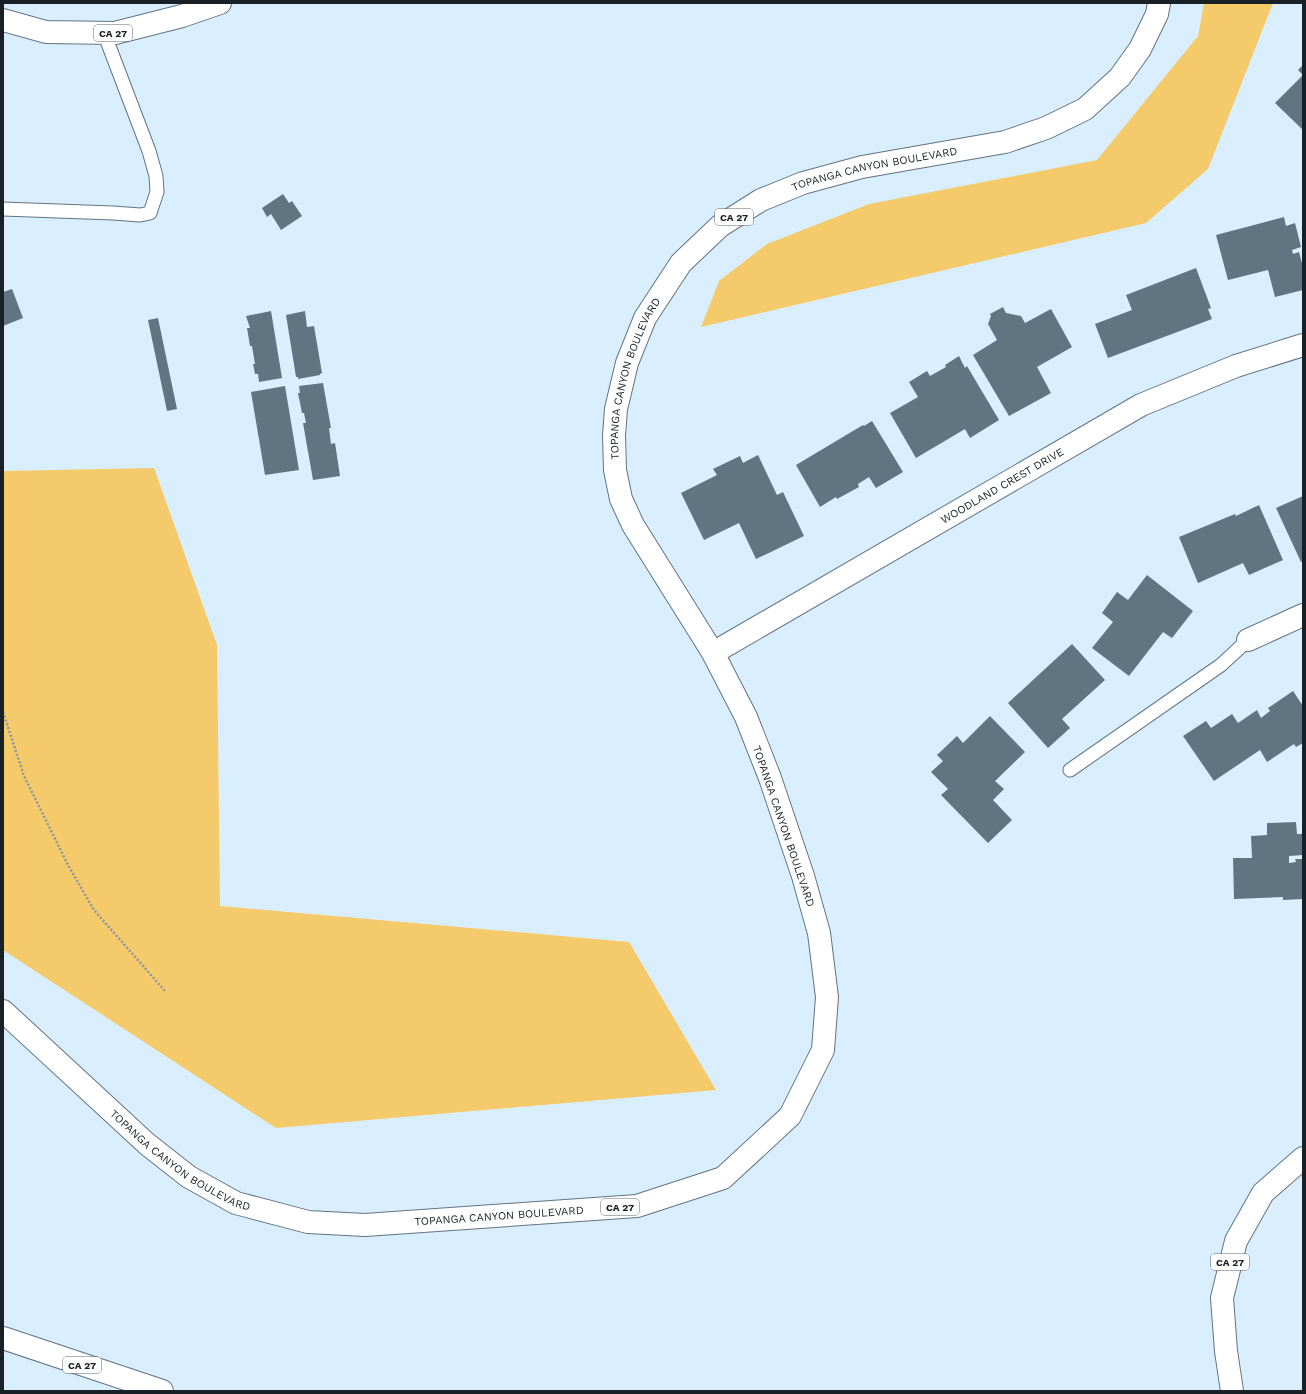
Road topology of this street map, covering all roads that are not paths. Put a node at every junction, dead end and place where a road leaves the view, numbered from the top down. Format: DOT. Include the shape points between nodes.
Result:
graph roads {
  1 [pos="220,3"];
  2 [pos="1159,3"];
  3 [pos="3,20"];
  4 [pos="104,32"];
  5 [pos="3,210"];
  6 [pos="1303,345"];
  7 [pos="1303,615"];
  8 [pos="1248,640"];
  9 [pos="713,653"];
  10 [pos="1070,770"];
  11 [pos="3,1011"];
  12 [pos="1303,1158"];
  13 [pos="3,1338"];
  14 [pos="162,1391"];
  15 [pos="1232,1391"];
  1 -- 4 [label="main road, CA 27" via="182,16 115,32"];
  2 -- 9 [label="main road, TOPANGA CANYON BOULEVARD / CA 27" via="1157,14 1140,49 1120,77 1085,108 1046,128 1005,142 862,167 803,183 761,200 720,226 681,263 645,318 627,363 616,409 616,470 621,499 633,525"];
  3 -- 4 [label="main road, CA 27" via="46,32"];
  4 -- 5 [label="lane" via="156,176 157,192 150,213 140,215"];
  6 -- 9 [label="main road, WOODLAND CREST DRIVE" via="1236,366 1141,405"];
  7 -- 8 [label="main road"];
  8 -- 10 [label="lane" via="1221,665"];
  9 -- 11 [label="main road, TOPANGA CANYON BOULEVARD / CA 27" via="746,717 770,778 803,876 819,933 827,997 823,1050 790,1116 723,1178 637,1206 365,1225 308,1222 236,1204 189,1177 147,1144"];
  12 -- 15 [label="main road, CA 27" via="1263,1193 1236,1241 1222,1298"];
  13 -- 14 [label="main road, CA 27"];
}
